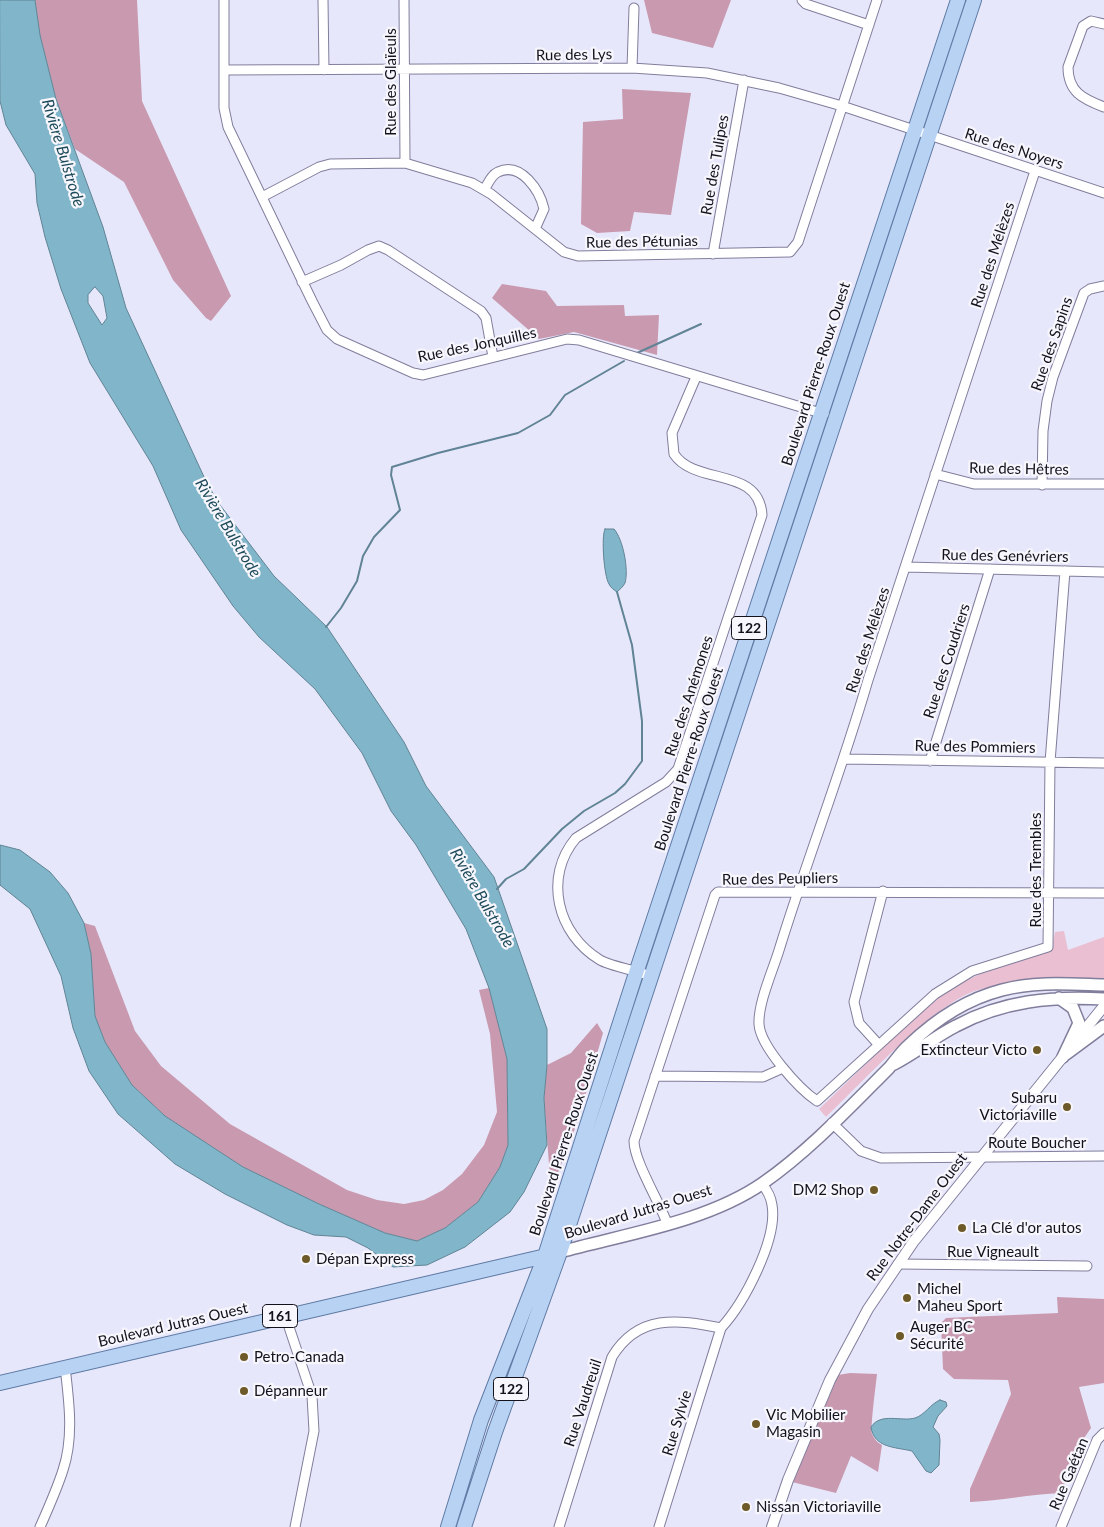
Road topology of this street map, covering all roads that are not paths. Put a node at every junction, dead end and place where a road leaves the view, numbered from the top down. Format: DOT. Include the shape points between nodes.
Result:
graph roads {
  1 [pos="224,0"];
  2 [pos="323,0"];
  3 [pos="404,0"];
  4 [pos="802,0"];
  5 [pos="877,0"];
  6 [pos="958,0"];
  7 [pos="974,0"];
  8 [pos="634,8"];
  9 [pos="1104,24"];
  10 [pos="869,25"];
  11 [pos="632,68"];
  12 [pos="225,70"];
  13 [pos="324,70"];
  14 [pos="405,70"];
  15 [pos="744,80"];
  16 [pos="842,106"];
  17 [pos="1104,107"];
  18 [pos="914,131"];
  19 [pos="929,136"];
  20 [pos="405,163"];
  21 [pos="1035,171"];
  22 [pos="484,190"];
  23 [pos="1104,193"];
  24 [pos="262,197"];
  25 [pos="536,229"];
  26 [pos="713,254"];
  27 [pos="302,282"];
  28 [pos="1104,286"];
  29 [pos="493,357"];
  30 [pos="696,377"];
  31 [pos="821,413"];
  32 [pos="835,417"];
  33 [pos="935,474"];
  34 [pos="1104,484"];
  35 [pos="1042,485"];
  36 [pos="906,567"];
  37 [pos="990,570"];
  38 [pos="1065,571"];
  39 [pos="1104,572"];
  40 [pos="845,759"];
  41 [pos="930,760"];
  42 [pos="1050,762"];
  43 [pos="1104,763"];
  44 [pos="798,891"];
  45 [pos="883,892"];
  46 [pos="1050,892"];
  47 [pos="1104,893"];
  48 [pos="637,970"];
  49 [pos="651,976"];
  50 [pos="1104,985"];
  51 [pos="1058,998"];
  52 [pos="1104,998"];
  53 [pos="1104,1006"];
  54 [pos="1104,1026"];
  55 [pos="879,1045"];
  56 [pos="1063,1057"];
  57 [pos="890,1066"];
  58 [pos="783,1068"];
  59 [pos="655,1076"];
  60 [pos="817,1101"];
  61 [pos="832,1123"];
  62 [pos="982,1156"];
  63 [pos="1104,1156"];
  64 [pos="762,1184"];
  65 [pos="667,1223"];
  66 [pos="560,1252"];
  67 [pos="545,1256"];
  68 [pos="898,1264"];
  69 [pos="1088,1266"];
  70 [pos="285,1315"];
  71 [pos="721,1328"];
  72 [pos="65,1367"];
  73 [pos="0,1383"];
  74 [pos="1104,1433"];
  75 [pos="40,1527"];
  76 [pos="296,1527"];
  77 [pos="448,1527"];
  78 [pos="464,1527"];
  79 [pos="558,1527"];
  80 [pos="660,1527"];
  81 [pos="772,1527"];
  82 [pos="1061,1527"];
  1 -- 12 [label="street, Rue des Jonquilles"];
  2 -- 13 [label="street"];
  3 -- 14 [label="street, Rue des Glaïeuls"];
  4 -- 10 [label="street"];
  5 -- 10 [label="street, Rue des Pétunias"];
  6 -- 18 [label="main road, Boulevard Pierre-Roux Ouest / 122"];
  7 -- 19 [label="main road, Boulevard Pierre-Roux Ouest / 122"];
  8 -- 11 [label="street"];
  9 -- 17 [label="street" via="1092,21 1083,26 1068,73 1071,87 1079,96"];
  10 -- 16 [label="street, Rue des Pétunias"];
  11 -- 14 [label="street, Rue des Lys"];
  11 -- 15 [label="street, Rue des Lys" via="676,69"];
  12 -- 13 [label="street, Rue des Lys"];
  12 -- 24 [label="street, Rue des Jonquilles" via="224,108 228,126"];
  13 -- 14 [label="street, Rue des Lys"];
  14 -- 20 [label="street, Rue des Glaïeuls"];
  15 -- 16 [label="street, Rue des Lys"];
  15 -- 26 [label="street, Rue des Tulipes"];
  16 -- 18 [label="street, Rue des Lys"];
  16 -- 26 [label="street, Rue des Pétunias" via="795,248 785,254"];
  18 -- 19 [label="street, Rue des Noyers"];
  18 -- 31 [label="main road, Boulevard Pierre-Roux Ouest / 122"];
  19 -- 21 [label="street, Rue des Noyers"];
  19 -- 32 [label="main road, Boulevard Pierre-Roux Ouest / 122"];
  20 -- 22 [label="street, Rue des Pétunias" via="451,175"];
  20 -- 24 [label="street, Rue des Pétunias" via="330,164"];
  21 -- 23 [label="street, Rue des Noyers"];
  21 -- 33 [label="street, Rue des Mélèzes"];
  22 -- 25 [label="street, Rue des Pétunias"];
  22 -- 25 [label="street" via="492,177 506,170 528,179 542,199 544,209"];
  24 -- 27 [label="street, Rue des Jonquilles"];
  25 -- 26 [label="street, Rue des Pétunias" via="564,252 578,256"];
  27 -- 29 [label="street, Rue des Jonquilles" via="330,334 413,373 422,375"];
  27 -- 29 [label="street" via="379,246 481,311 486,318"];
  28 -- 35 [label="street, Rue des Sapins" via="1084,293 1053,377 1043,432"];
  29 -- 30 [label="street, Rue des Jonquilles" via="567,339 580,340"];
  30 -- 31 [label="street, Rue des Jonquilles"];
  30 -- 48 [label="street, Rue des Anémones" via="675,424 671,442 674,454 685,465 746,485 759,500 762,515 678,769 666,782 576,838 566,852 557,877 560,904 576,939 601,961"];
  31 -- 32 [label="street, Rue des Jonquilles"];
  31 -- 48 [label="main road, Boulevard Pierre-Roux Ouest / 122"];
  32 -- 49 [label="main road, Boulevard Pierre-Roux Ouest / 122"];
  33 -- 35 [label="street, Rue des Hêtres" via="974,484"];
  33 -- 36 [label="street, Rue des Mélèzes"];
  34 -- 35 [label="street, Rue des Hêtres"];
  36 -- 37 [label="street, Rue des Genévriers"];
  36 -- 40 [label="street, Rue des Mélèzes"];
  37 -- 38 [label="street, Rue des Genévriers"];
  37 -- 41 [label="street, Rue des Coudriers"];
  38 -- 39 [label="street, Rue des Genévriers"];
  38 -- 42 [label="street, Rue des Trembles"];
  40 -- 41 [label="street, Rue des Pommiers"];
  40 -- 44 [label="street, Rue des Mélèzes"];
  41 -- 42 [label="street, Rue des Pommiers"];
  42 -- 43 [label="street, Rue des Pommiers"];
  42 -- 46 [label="street, Rue des Trembles"];
  44 -- 45 [label="street, Rue des Peupliers"];
  44 -- 58 [label="street, Rue des Mélèzes" via="760,1012 759,1024 766,1044"];
  44 -- 59 [label="street, Rue des Peupliers" via="723,891 715,895"];
  45 -- 46 [label="street, Rue des Peupliers"];
  45 -- 55 [label="street" via="854,1002 859,1023"];
  46 -- 47 [label="street, Rue des Peupliers"];
  46 -- 55 [label="street, Rue des Trembles" via="1048,946 986,966 955,980"];
  48 -- 49 [label="street, Rue des Anémones"];
  48 -- 67 [label="main road, Boulevard Pierre-Roux Ouest / 122"];
  49 -- 66 [label="main road, Boulevard Pierre-Roux Ouest / 122"];
  50 -- 57 [label="main road, Boulevard Jutras Ouest" via="1021,986 1001,990 972,1001 931,1025"];
  51 -- 52 [label="main road, Boulevard Jutras Ouest"];
  51 -- 56 [label="main road" via="1073,1008 1079,1023"];
  51 -- 57 [label="main road, Boulevard Jutras Ouest" via="1026,1001 974,1016 916,1054"];
  53 -- 56 [label="street, Rue Notre-Dame Ouest"];
  54 -- 56 [label="main road"];
  55 -- 60 [label="street, Rue des Trembles"];
  56 -- 62 [label="street, Rue Notre-Dame Ouest"];
  57 -- 61 [label="main road, Boulevard Jutras Ouest"];
  58 -- 59 [label="street" via="763,1078"];
  58 -- 60 [label="street, Rue des Mélèzes"];
  59 -- 65 [label="street, Rue des Peupliers" via="634,1148"];
  61 -- 62 [label="street, Route Boucher" via="861,1151 881,1158"];
  61 -- 64 [label="main road, Boulevard Jutras Ouest"];
  62 -- 63 [label="street, Route Boucher"];
  62 -- 68 [label="street, Rue Notre-Dame Ouest"];
  64 -- 65 [label="main road, Boulevard Jutras Ouest" via="719,1206"];
  64 -- 71 [label="street" via="769,1194 773,1214 763,1253 741,1302"];
  65 -- 66 [label="main road, Boulevard Jutras Ouest"];
  66 -- 67 [label="main road, Boulevard Jutras Ouest / 161"];
  66 -- 78 [label="main road, Boulevard Pierre-Roux Ouest / 122"];
  67 -- 70 [label="main road, Boulevard Jutras Ouest / 161"];
  67 -- 77 [label="main road, Boulevard Pierre-Roux Ouest / 122" via="481,1420"];
  68 -- 69 [label="street, Rue Vigneault"];
  68 -- 81 [label="street, Rue Notre-Dame Ouest" via="868,1309 830,1380"];
  70 -- 72 [label="main road, Boulevard Jutras Ouest / 161"];
  70 -- 76 [label="street" via="312,1396 314,1432"];
  71 -- 79 [label="street, Rue Vaudreuil" via="667,1322 649,1325 619,1345 612,1357"];
  71 -- 80 [label="street, Rue Sylvie"];
  72 -- 73 [label="main road, Boulevard Jutras Ouest / 161"];
  72 -- 75 [label="street" via="70,1411 69,1442 64,1470"];
  74 -- 82 [label="street, Rue Gaétan" via="1097,1440"];
}
